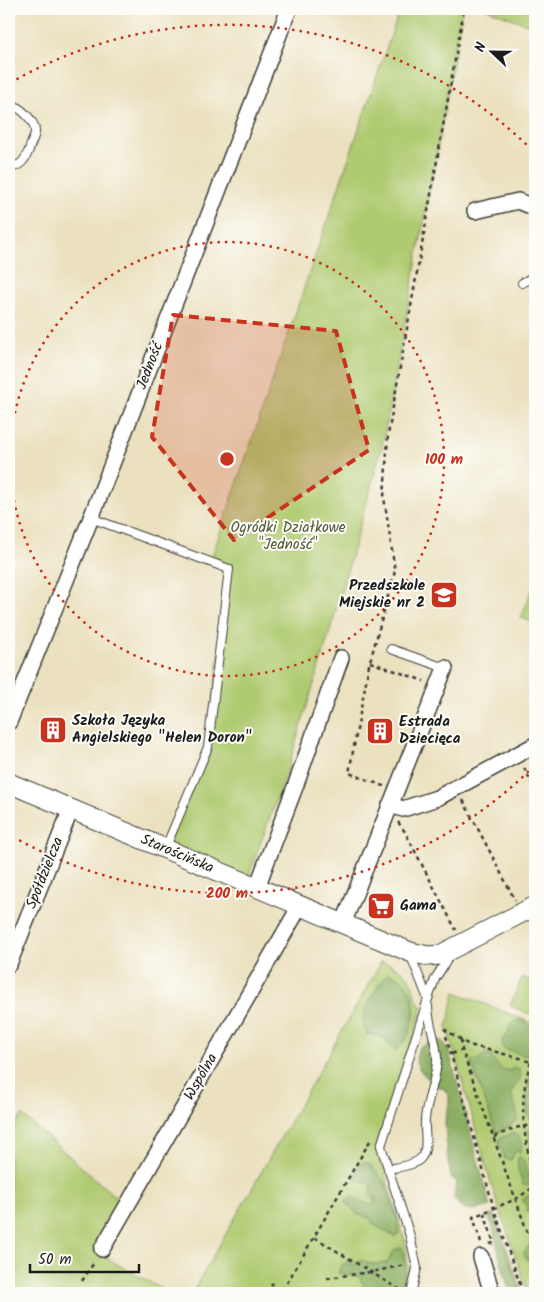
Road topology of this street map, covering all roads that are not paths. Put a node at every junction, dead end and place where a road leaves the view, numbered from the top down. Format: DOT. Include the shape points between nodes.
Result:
graph roads {
  1 [pos="289,9"];
  2 [pos="9,103"];
  3 [pos="9,168"];
  4 [pos="535,208"];
  5 [pos="475,211"];
  6 [pos="535,276"];
  7 [pos="522,283"];
  8 [pos="91,518"];
  9 [pos="391,650"];
  10 [pos="341,658"];
  11 [pos="444,668"];
  12 [pos="9,722"];
  13 [pos="535,745"];
  14 [pos="9,783"];
  15 [pos="71,809"];
  16 [pos="392,811"];
  17 [pos="166,849"];
  18 [pos="256,887"];
  19 [pos="300,906"];
  20 [pos="535,906"];
  21 [pos="344,924"];
  22 [pos="457,942"];
  23 [pos="410,952"];
  24 [pos="9,964"];
  25 [pos="428,999"];
  26 [pos="388,1169"];
  27 [pos="102,1249"];
  28 [pos="481,1257"];
  29 [pos="410,1293"];
  30 [pos="492,1293"];
  1 -- 8 [label="street, Jedność"];
  2 -- 3 [label="lane" via="24,113 35,132 26,158 19,166"];
  4 -- 5 [label="street" via="518,201"];
  6 -- 7 [label="lane"];
  8 -- 12 [label="street, Jedność"];
  8 -- 17 [label="lane" via="229,569 208,747"];
  9 -- 11 [label="lane"];
  10 -- 18 [label="street"];
  11 -- 16 [label="street"];
  13 -- 16 [label="street" via="438,798"];
  14 -- 15 [label="street, Starościńska"];
  15 -- 17 [label="street, Starościńska"];
  15 -- 24 [label="street, Spółdzielcza"];
  16 -- 21 [label="street"];
  17 -- 18 [label="street, Starościńska"];
  18 -- 19 [label="street, Starościńska"];
  19 -- 21 [label="street, Starościńska"];
  19 -- 27 [label="street, Wspólna"];
  20 -- 22 [label="street"];
  21 -- 23 [label="street, Starościńska"];
  22 -- 23 [label="street, Starościńska" via="440,955"];
  22 -- 25 [label="lane" via="435,979"];
  23 -- 25 [label="lane"];
  25 -- 26 [label="lane" via="381,1146"];
  25 -- 26 [label="lane" via="437,1062 425,1119 425,1149 418,1161"];
  26 -- 29 [label="lane" via="417,1268"];
  28 -- 30 [label="street"];
}
